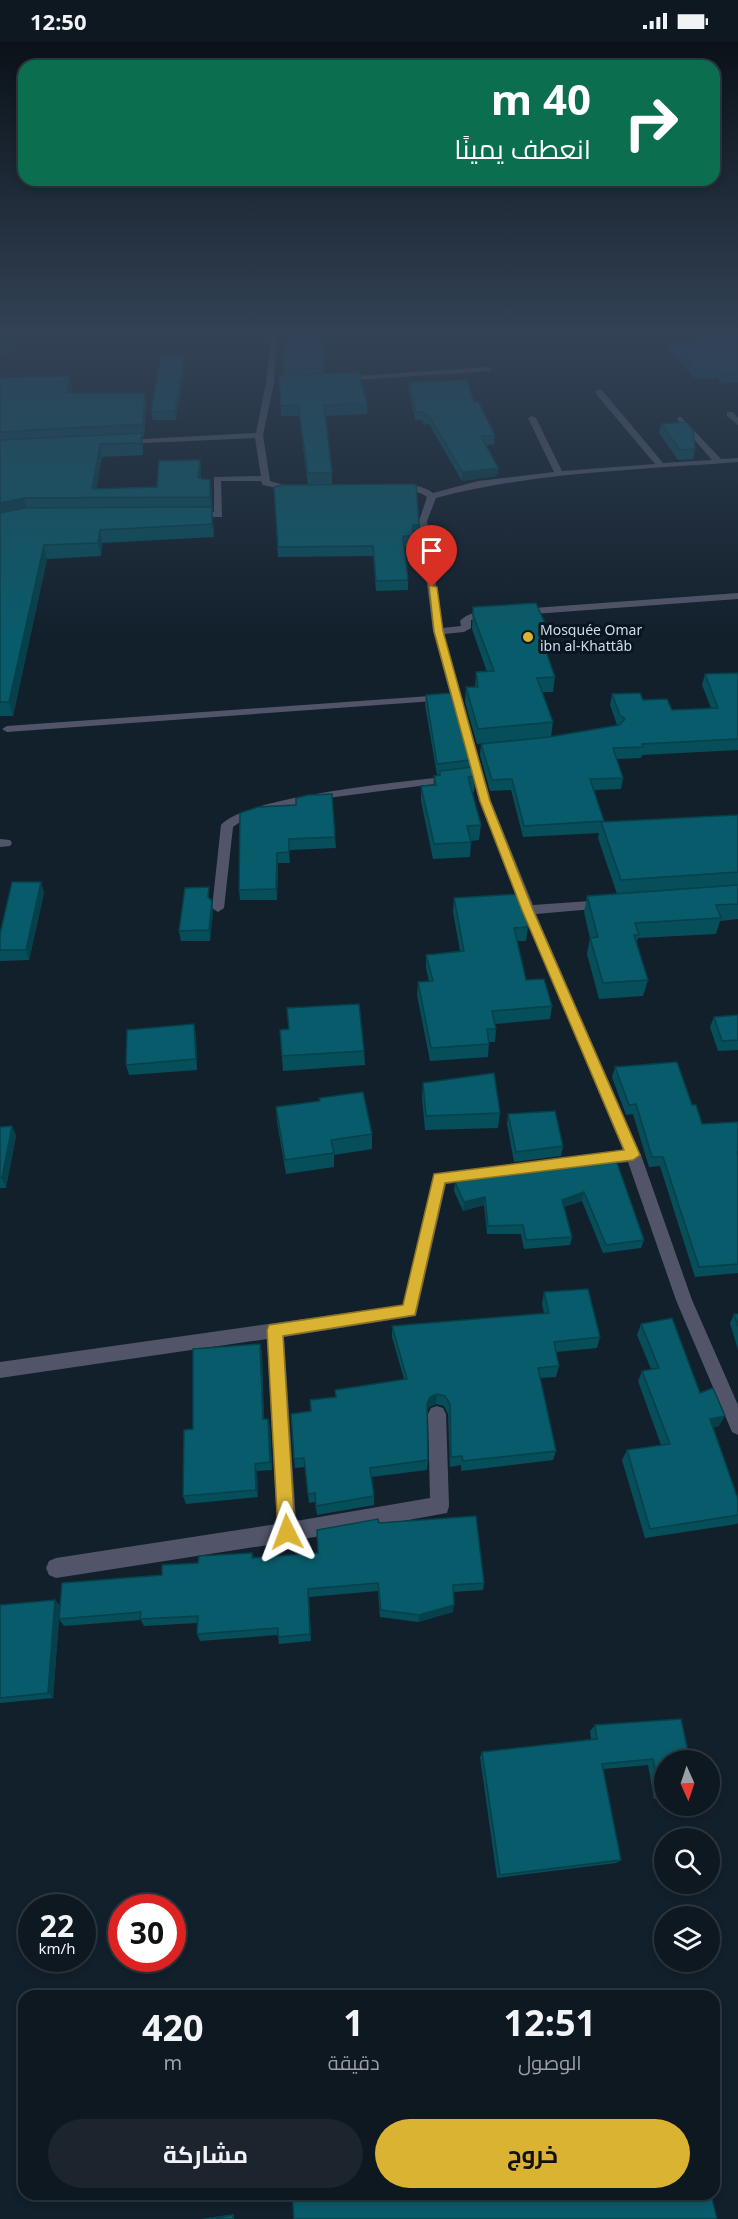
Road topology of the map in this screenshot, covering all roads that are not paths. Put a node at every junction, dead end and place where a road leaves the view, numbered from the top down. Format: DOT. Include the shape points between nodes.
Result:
graph roads {
  1 [pos="259,435"];
  2 [pos="247,436"];
  3 [pos="540,436"];
  4 [pos="635,436"];
  5 [pos="696,436"];
  6 [pos="118,442"];
  7 [pos="738,460"];
  8 [pos="718,461"];
  9 [pos="660,465"];
  10 [pos="559,474"];
  11 [pos="265,478"];
  12 [pos="388,489"];
  13 [pos="307,490"];
  14 [pos="432,496"];
  15 [pos="183,515"];
  16 [pos="738,596"];
  17 [pos="438,631"];
  18 [pos="456,697"];
  19 [pos="7,729"];
  20 [pos="478,776"];
  21 [pos="621,903"];
  22 [pos="218,908"];
  23 [pos="528,910"];
  24 [pos="633,1155"];
  25 [pos="275,1330"];
  26 [pos="0,1370"];
  27 [pos="437,1414"];
  28 [pos="738,1426"];
  29 [pos="287,1532"];
  30 [pos="56,1568"];
  1 -- 11 [label="street"];
  2 -- 6 [label="street"];
  3 -- 10 [label="street"];
  4 -- 9 [label="street"];
  5 -- 8 [label="street"];
  7 -- 8 [label="street"];
  8 -- 9 [label="street"];
  9 -- 10 [label="street"];
  10 -- 14 [label="street" via="478,484"];
  11 -- 13 [label="street" via="266,483"];
  11 -- 15 [label="street" via="218,479 219,515"];
  12 -- 14 [label="street" via="421,488"];
  14 -- 17 [label="street" via="423,521"];
  16 -- 17 [label="street" via="472,616 465,618 464,629"];
  17 -- 18 [label="street"];
  18 -- 19 [label="street"];
  18 -- 20 [label="street" via="476,749"];
  20 -- 22 [label="street" via="335,793 240,816 227,825"];
  20 -- 23 [label="street"];
  21 -- 23 [label="street"];
  23 -- 24 [label="street"];
  24 -- 25 [label="street" via="439,1178 410,1311"];
  24 -- 28 [label="street" via="684,1300"];
  25 -- 26 [label="street"];
  25 -- 29 [label="street"];
  27 -- 29 [label="street" via="440,1506"];
  29 -- 30 [label="street"];
}
